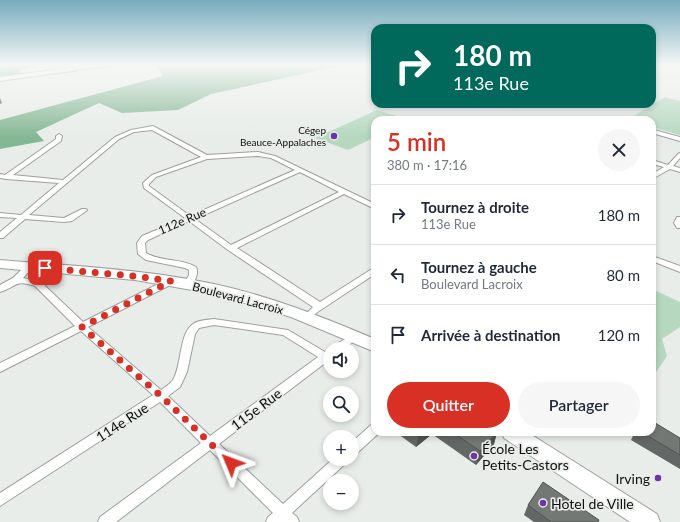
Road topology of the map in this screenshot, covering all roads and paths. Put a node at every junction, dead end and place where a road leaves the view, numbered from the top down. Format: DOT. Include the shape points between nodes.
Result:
graph roads {
  1 [pos="656,133"];
  2 [pos="59,136"];
  3 [pos="680,139"];
  4 [pos="680,155"];
  5 [pos="206,157"];
  6 [pos="656,163"];
  7 [pos="668,167"];
  8 [pos="300,170"];
  9 [pos="680,170"];
  10 [pos="656,174"];
  11 [pos="3,177"];
  12 [pos="65,182"];
  13 [pos="344,192"];
  14 [pos="371,205"];
  15 [pos="84,210"];
  16 [pos="0,215"];
  17 [pos="23,217"];
  18 [pos="188,218"];
  19 [pos="680,219"];
  20 [pos="680,226"];
  21 [pos="0,236"];
  22 [pos="231,248"];
  23 [pos="656,260"];
  24 [pos="0,264"];
  25 [pos="30,266"];
  26 [pos="680,269"];
  27 [pos="371,274"];
  28 [pos="16,280"];
  29 [pos="171,281"];
  30 [pos="188,284"];
  31 [pos="0,289"];
  32 [pos="320,306"];
  33 [pos="307,318"];
  34 [pos="82,327"];
  35 [pos="354,337"];
  36 [pos="346,342"];
  37 [pos="371,344"];
  38 [pos="323,353"];
  39 [pos="323,358"];
  40 [pos="0,368"];
  41 [pos="161,396"];
  42 [pos="371,433"];
  43 [pos="517,436"];
  44 [pos="211,443"];
  45 [pos="359,444"];
  46 [pos="335,466"];
  47 [pos="0,500"];
  48 [pos="282,519"];
  49 [pos="105,522"];
  50 [pos="649,522"];
  1 -- 3 [label="street"];
  2 -- 11 [label="street" via="59,140"];
  4 -- 7 [label="street"];
  5 -- 8 [label="street" via="268,155"];
  5 -- 12 [label="street" via="156,130 147,128 117,138"];
  5 -- 18 [label="street" via="159,173 146,183 151,192"];
  6 -- 7 [label="street"];
  7 -- 9 [label="street"];
  7 -- 10 [label="street"];
  8 -- 13 [label="street"];
  8 -- 18 [label="street, 112e Rue"];
  11 -- 12 [label="street"];
  12 -- 17 [label="street"];
  13 -- 14 [label="street"];
  13 -- 22 [label="street"];
  15 -- 17 [label="street" via="64,220"];
  16 -- 17 [label="street"];
  17 -- 21 [label="street"];
  18 -- 22 [label="street"];
  18 -- 30 [label="street, 112e Rue" via="145,238 141,243 141,251 150,258 191,267 194,272"];
  19 -- 20 [label="street"];
  22 -- 32 [label="street"];
  23 -- 26 [label="street"];
  24 -- 25 [label="main road, Boulevard Lacroix"];
  25 -- 28 [label="street"];
  25 -- 29 [label="main road, Boulevard Lacroix"];
  27 -- 32 [label="street"];
  28 -- 31 [label="street"];
  28 -- 34 [label="street" via="38,284"];
  29 -- 30 [label="main road, Boulevard Lacroix"];
  29 -- 34 [label="street"];
  30 -- 33 [label="main road, Boulevard Lacroix" via="244,297"];
  32 -- 33 [label="street"];
  33 -- 35 [label="main road, Boulevard Lacroix"];
  34 -- 40 [label="street"];
  34 -- 41 [label="street"];
  35 -- 36 [label="street"];
  35 -- 37 [label="main road, Boulevard Lacroix"];
  38 -- 41 [label="street, 114e Rue" via="285,332 206,323 196,326 190,333 182,372 176,384"];
  39 -- 44 [label="street, 115e Rue"];
  41 -- 44 [label="street"];
  41 -- 47 [label="street, 114e Rue"];
  42 -- 45 [label="street"];
  43 -- 50 [label="main road"];
  44 -- 48 [label="street"];
  44 -- 49 [label="street, 115e Rue"];
  46 -- 48 [label="street"];
}
